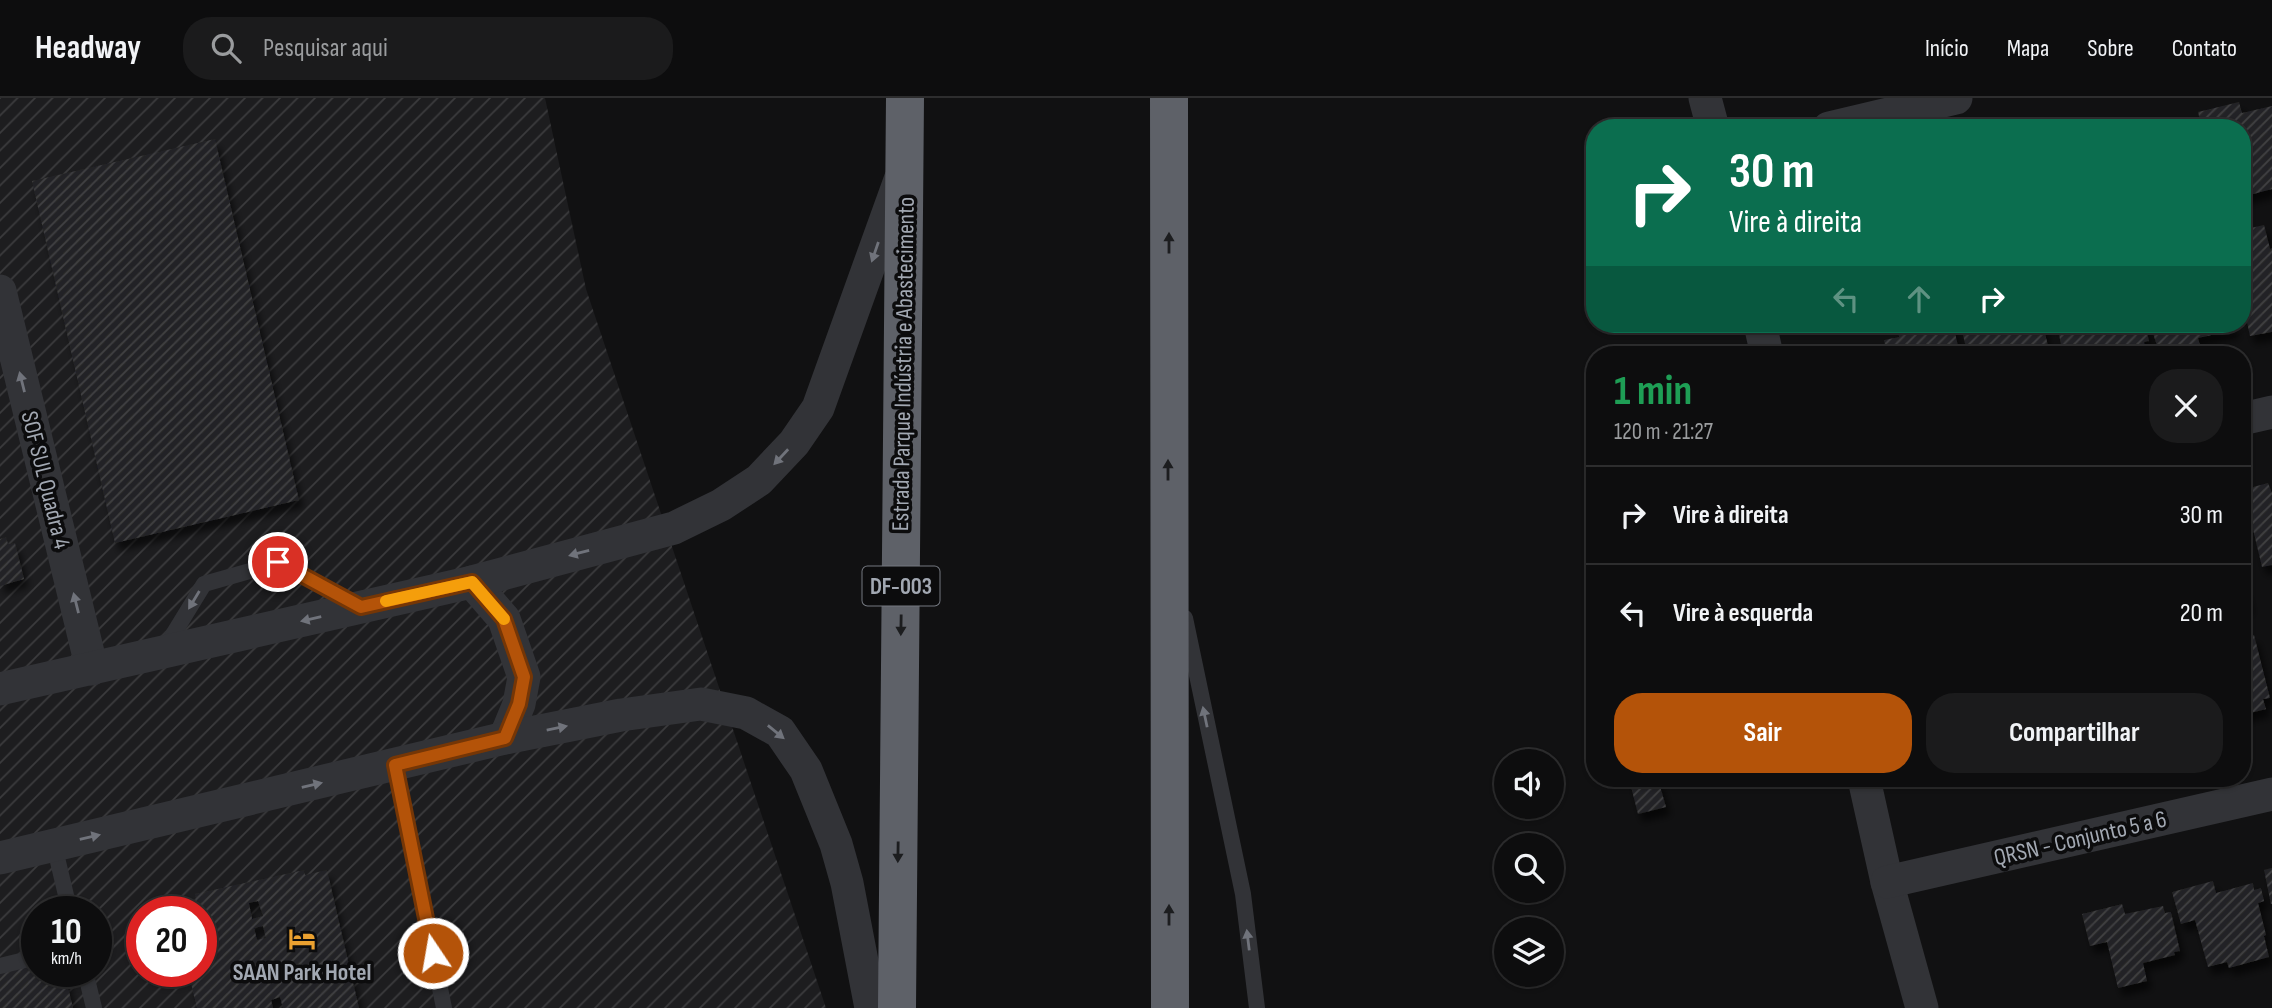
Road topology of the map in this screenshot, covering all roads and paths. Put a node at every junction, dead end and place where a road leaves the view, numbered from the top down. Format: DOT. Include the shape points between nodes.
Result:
graph roads {
  1 [pos="905,98"];
  2 [pos="1169,98"];
  3 [pos="1705,98"];
  4 [pos="1956,98"];
  5 [pos="1711,119"];
  6 [pos="1867,119"];
  7 [pos="905,164"];
  8 [pos="0,291"];
  9 [pos="2272,412"];
  10 [pos="2251,417"];
  11 [pos="1168,538"];
  12 [pos="472,582"];
  13 [pos="361,607"];
  14 [pos="162,653"];
  15 [pos="92,669"];
  16 [pos="0,689"];
  17 [pos="505,738"];
  18 [pos="395,765"];
  19 [pos="1866,787"];
  20 [pos="2272,794"];
  21 [pos="54,845"];
  22 [pos="0,858"];
  23 [pos="1887,882"];
  24 [pos="66,896"];
  25 [pos="21,961"];
  26 [pos="0,966"];
  27 [pos="89,987"];
  28 [pos="94,1008"];
  29 [pos="444,1008"];
  30 [pos="871,1008"];
  31 [pos="897,1008"];
  32 [pos="1170,1008"];
  33 [pos="1257,1008"];
  34 [pos="1922,1008"];
  1 -- 7 [label="highway, Estrada Parque Indústria e Abastecimento / DF-003"];
  11 -- 2 [label="highway, one-way"];
  3 -- 5 [label="street"];
  4 -- 6 [label="street"];
  7 -- 12 [label="street, one-way" via="818,408 794,443 759,480 674,528"];
  7 -- 31 [label="highway, Estrada Parque Indústria e Abastecimento / DF-003, one-way"];
  15 -- 8 [label="street, SOF SUL Quadra 4, one-way"];
  9 -- 10 [label="street"];
  32 -- 11 [label="highway, one-way"];
  33 -- 11 [label="lane, one-way" via="1243,894"];
  12 -- 13 [label="street"];
  12 -- 17 [label="street" via="504,619 524,677"];
  13 -- 14 [label="street, one-way"];
  13 -- 14 [label="lane, one-way" via="278,562 204,584"];
  14 -- 15 [label="street"];
  15 -- 16 [label="street"];
  17 -- 18 [label="street"];
  17 -- 30 [label="street, one-way" via="701,704 746,713 780,732 806,770 836,844"];
  21 -- 18 [label="street, one-way"];
  18 -- 29 [label="lane"];
  19 -- 23 [label="street"];
  20 -- 23 [label="street, QRSN - Conjunto 5 a 6"];
  21 -- 22 [label="street"];
  21 -- 24 [label="lane"];
  23 -- 34 [label="street"];
  25 -- 26 [label="lane"];
  27 -- 28 [label="lane"];
}
